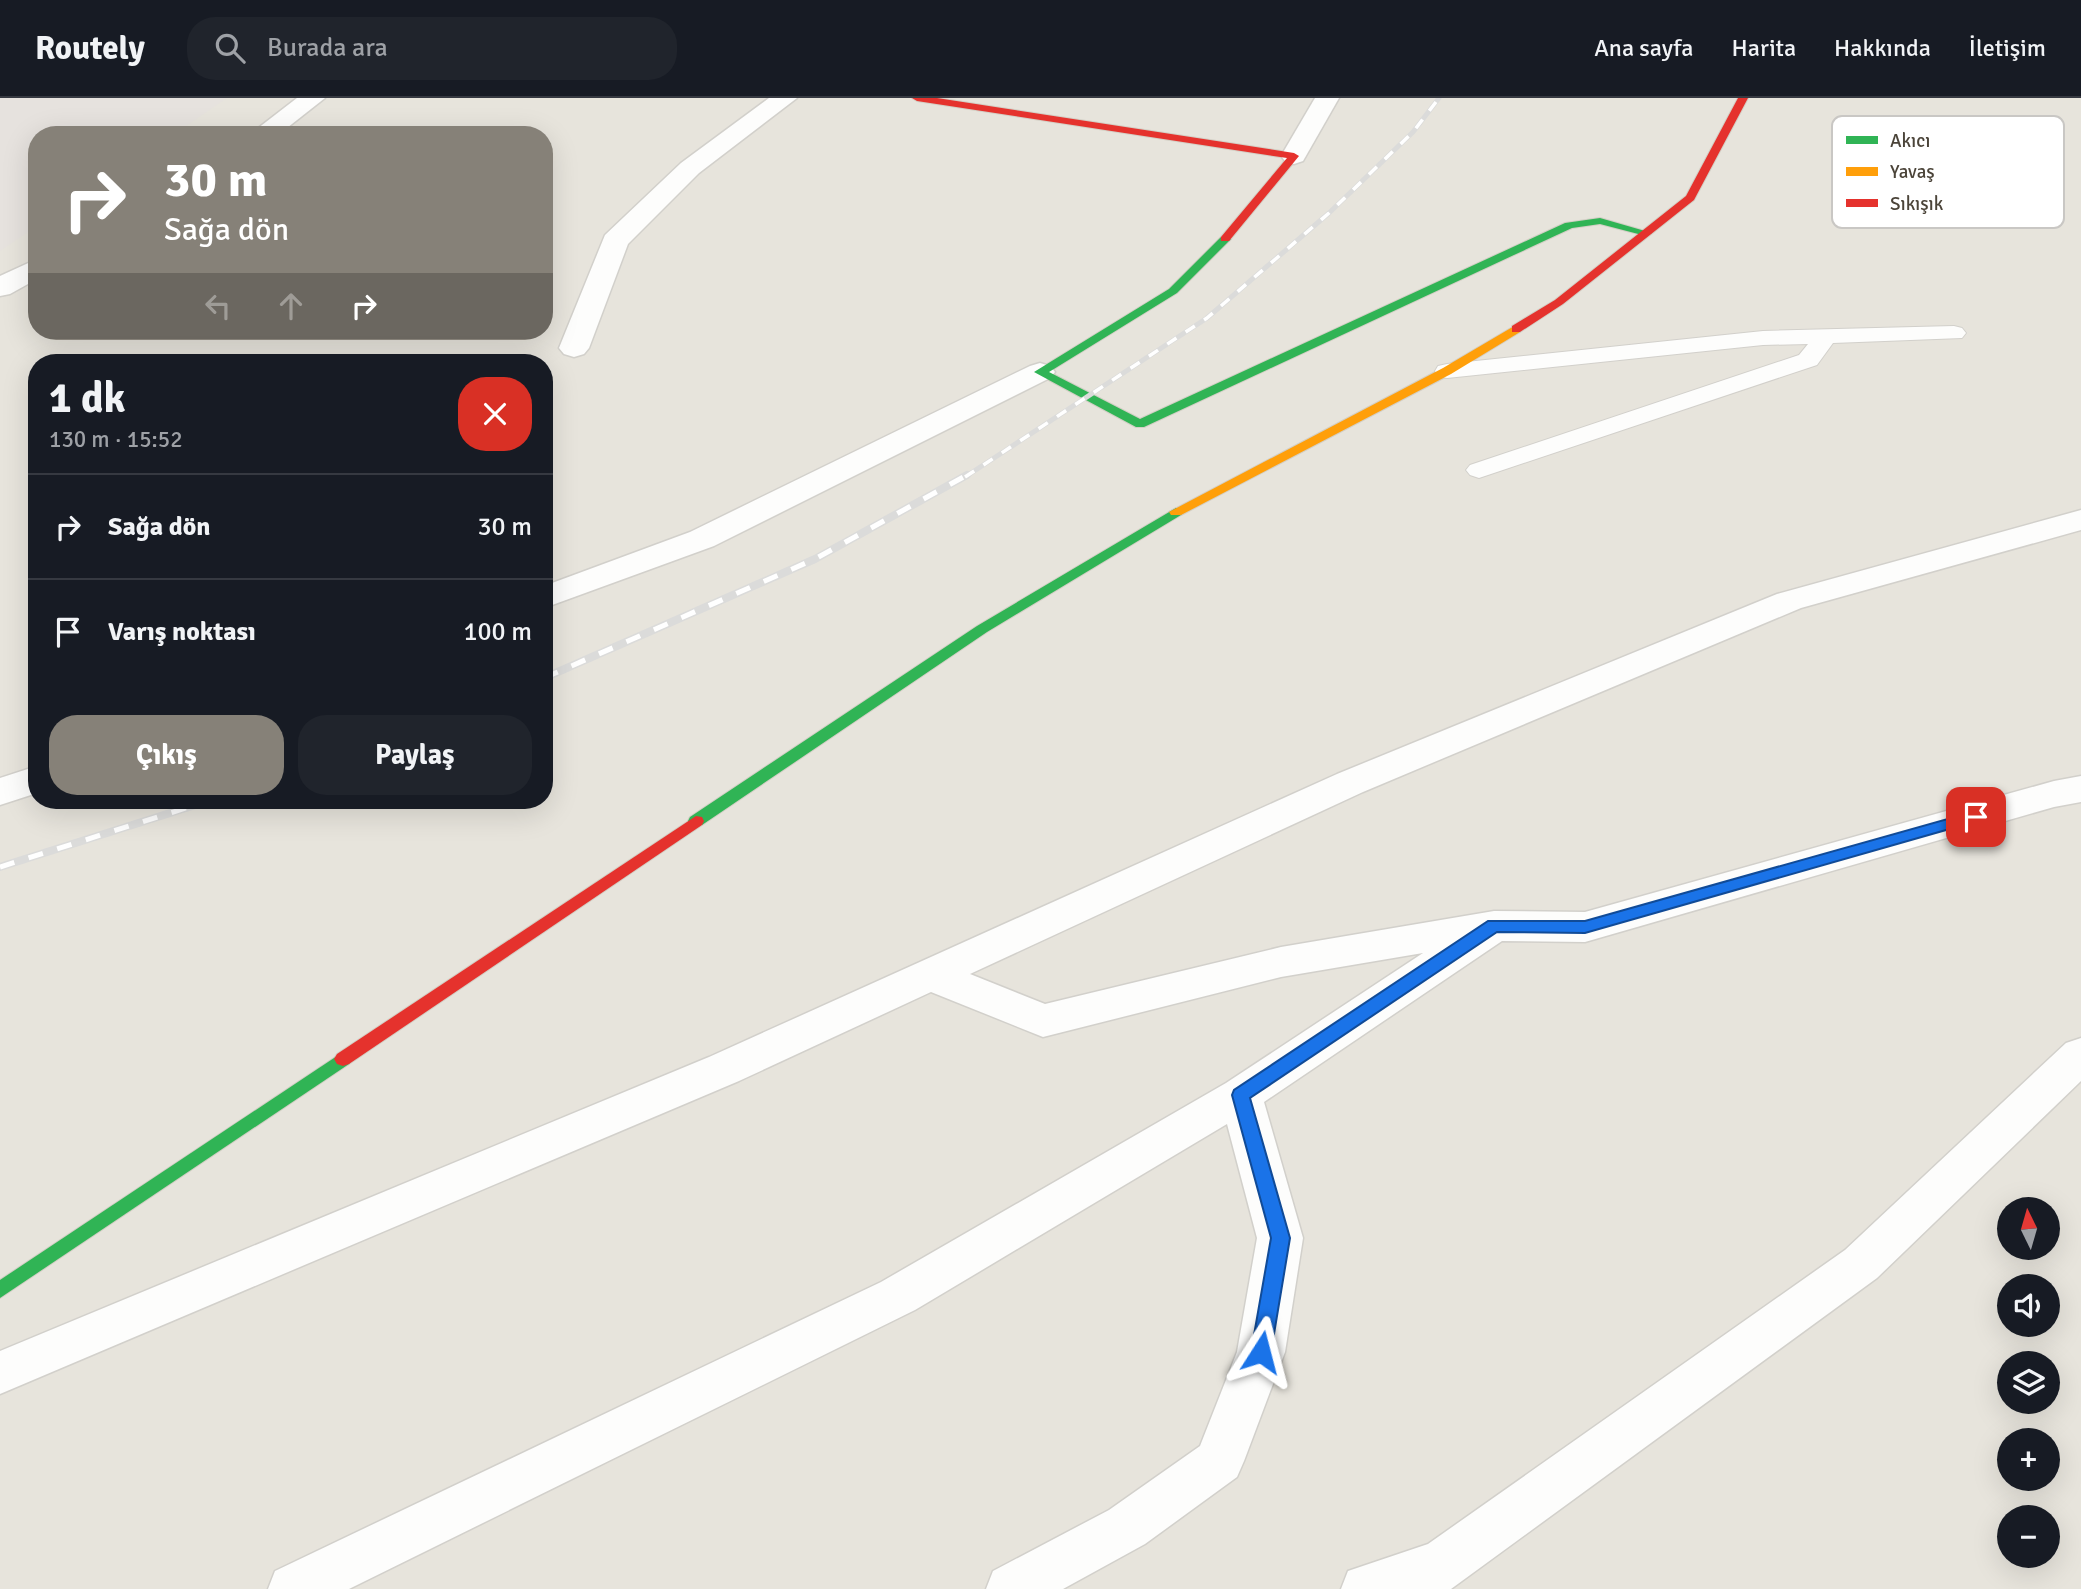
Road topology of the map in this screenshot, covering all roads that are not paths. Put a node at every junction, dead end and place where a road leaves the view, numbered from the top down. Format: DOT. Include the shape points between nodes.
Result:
graph roads {
  1 [pos="313,98"];
  2 [pos="785,98"];
  3 [pos="917,98"];
  4 [pos="1327,98"];
  5 [pos="1743,98"];
  6 [pos="274,126"];
  7 [pos="1294,156"];
  8 [pos="1646,233"];
  9 [pos="28,272"];
  10 [pos="0,288"];
  11 [pos="1954,332"];
  12 [pos="1826,337"];
  13 [pos="574,348"];
  14 [pos="1447,371"];
  15 [pos="1040,372"];
  16 [pos="1479,470"];
  17 [pos="2081,520"];
  18 [pos="553,595"];
  19 [pos="28,782"];
  20 [pos="2081,789"];
  21 [pos="0,792"];
  22 [pos="1494,926"];
  23 [pos="930,975"];
  24 [pos="2081,1055"];
  25 [pos="1241,1095"];
  26 [pos="0,1290"];
  27 [pos="0,1373"];
  28 [pos="1425,1577"];
  29 [pos="294,1589"];
  30 [pos="1012,1589"];
  31 [pos="1367,1589"];
  1 -- 6 [label="street"];
  2 -- 13 [label="street" via="690,168 615,241"];
  3 -- 7 [label="street"];
  4 -- 7 [label="street"];
  5 -- 8 [label="street" via="1689,198"];
  7 -- 15 [label="street" via="1239,225 1173,291"];
  8 -- 14 [label="street" via="1559,302"];
  8 -- 15 [label="street" via="1600,221 1569,225 1140,424"];
  9 -- 10 [label="street"];
  11 -- 12 [label="lane"];
  12 -- 14 [label="lane" via="1763,338"];
  12 -- 16 [label="lane" via="1808,360"];
  14 -- 26 [label="street" via="1165,518 982,629"];
  15 -- 18 [label="street" via="702,539"];
  17 -- 23 [label="street" via="1789,601 1350,783"];
  19 -- 21 [label="street"];
  20 -- 22 [label="street" via="1585,927"];
  22 -- 23 [label="street" via="1281,962 1043,1021"];
  22 -- 25 [label="street"];
  23 -- 27 [label="street" via="724,1069"];
  24 -- 28 [label="street" via="1861,1264"];
  25 -- 29 [label="street" via="898,1297"];
  25 -- 30 [label="street" via="1280,1238 1261,1352 1219,1461 1127,1527"];
  28 -- 31 [label="street"];
}
